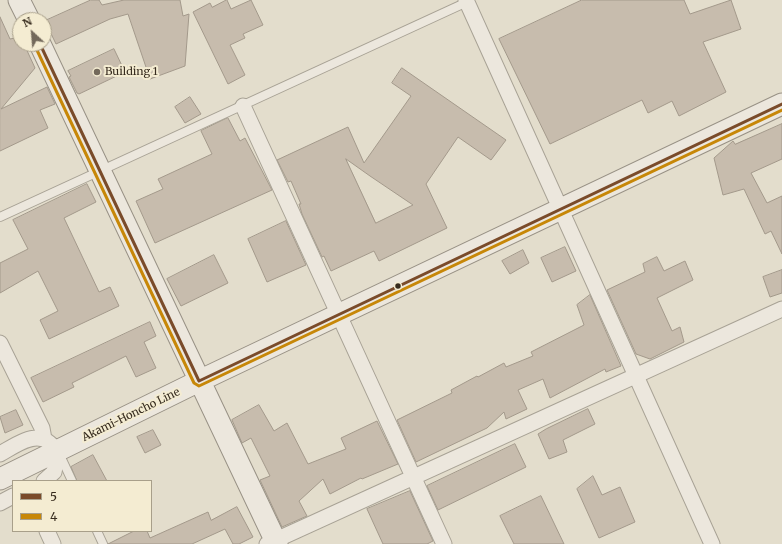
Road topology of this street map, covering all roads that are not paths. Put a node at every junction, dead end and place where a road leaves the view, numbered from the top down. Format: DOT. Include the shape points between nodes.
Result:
graph roads {
  1 [pos="20,0"];
  2 [pos="466,1"];
  3 [pos="25,12"];
  4 [pos="44,52"];
  5 [pos="782,104"];
  6 [pos="243,106"];
  7 [pos="100,171"];
  8 [pos="562,209"];
  9 [pos="0,217"];
  10 [pos="782,309"];
  11 [pos="338,315"];
  12 [pos="0,343"];
  13 [pos="637,375"];
  14 [pos="199,381"];
  15 [pos="51,445"];
  16 [pos="1,450"];
  17 [pos="413,477"];
  18 [pos="0,479"];
  19 [pos="45,480"];
  20 [pos="71,480"];
  21 [pos="12,497"];
  22 [pos="0,503"];
  23 [pos="47,532"];
  24 [pos="97,532"];
  25 [pos="273,543"];
  26 [pos="53,544"];
  27 [pos="103,544"];
  28 [pos="444,544"];
  29 [pos="712,544"];
  1 -- 3 [label="main road"];
  2 -- 6 [label="lane"];
  2 -- 8 [label="street"];
  4 -- 7 [label="main road"];
  5 -- 8 [label="main road, Akami-Honcho Line"];
  6 -- 7 [label="lane"];
  6 -- 11 [label="street"];
  7 -- 9 [label="lane"];
  7 -- 14 [label="main road"];
  8 -- 11 [label="main road, Akami-Honcho Line"];
  8 -- 13 [label="street"];
  10 -- 13 [label="street"];
  11 -- 14 [label="main road, Akami-Honcho Line"];
  11 -- 17 [label="street"];
  12 -- 15 [label="street"];
  13 -- 17 [label="street"];
  13 -- 29 [label="street"];
  14 -- 15 [label="main road, Akami-Honcho Line"];
  14 -- 25 [label="main road"];
  15 -- 16 [label="street" via="36,438"];
  15 -- 18 [label="main road, Akami-Honcho Line"];
  15 -- 19 [label="street" via="54,472"];
  15 -- 20 [label="lane"];
  17 -- 25 [label="street"];
  17 -- 28 [label="street"];
  21 -- 22 [label="street"];
  23 -- 26 [label="street"];
  24 -- 27 [label="lane"];
}
